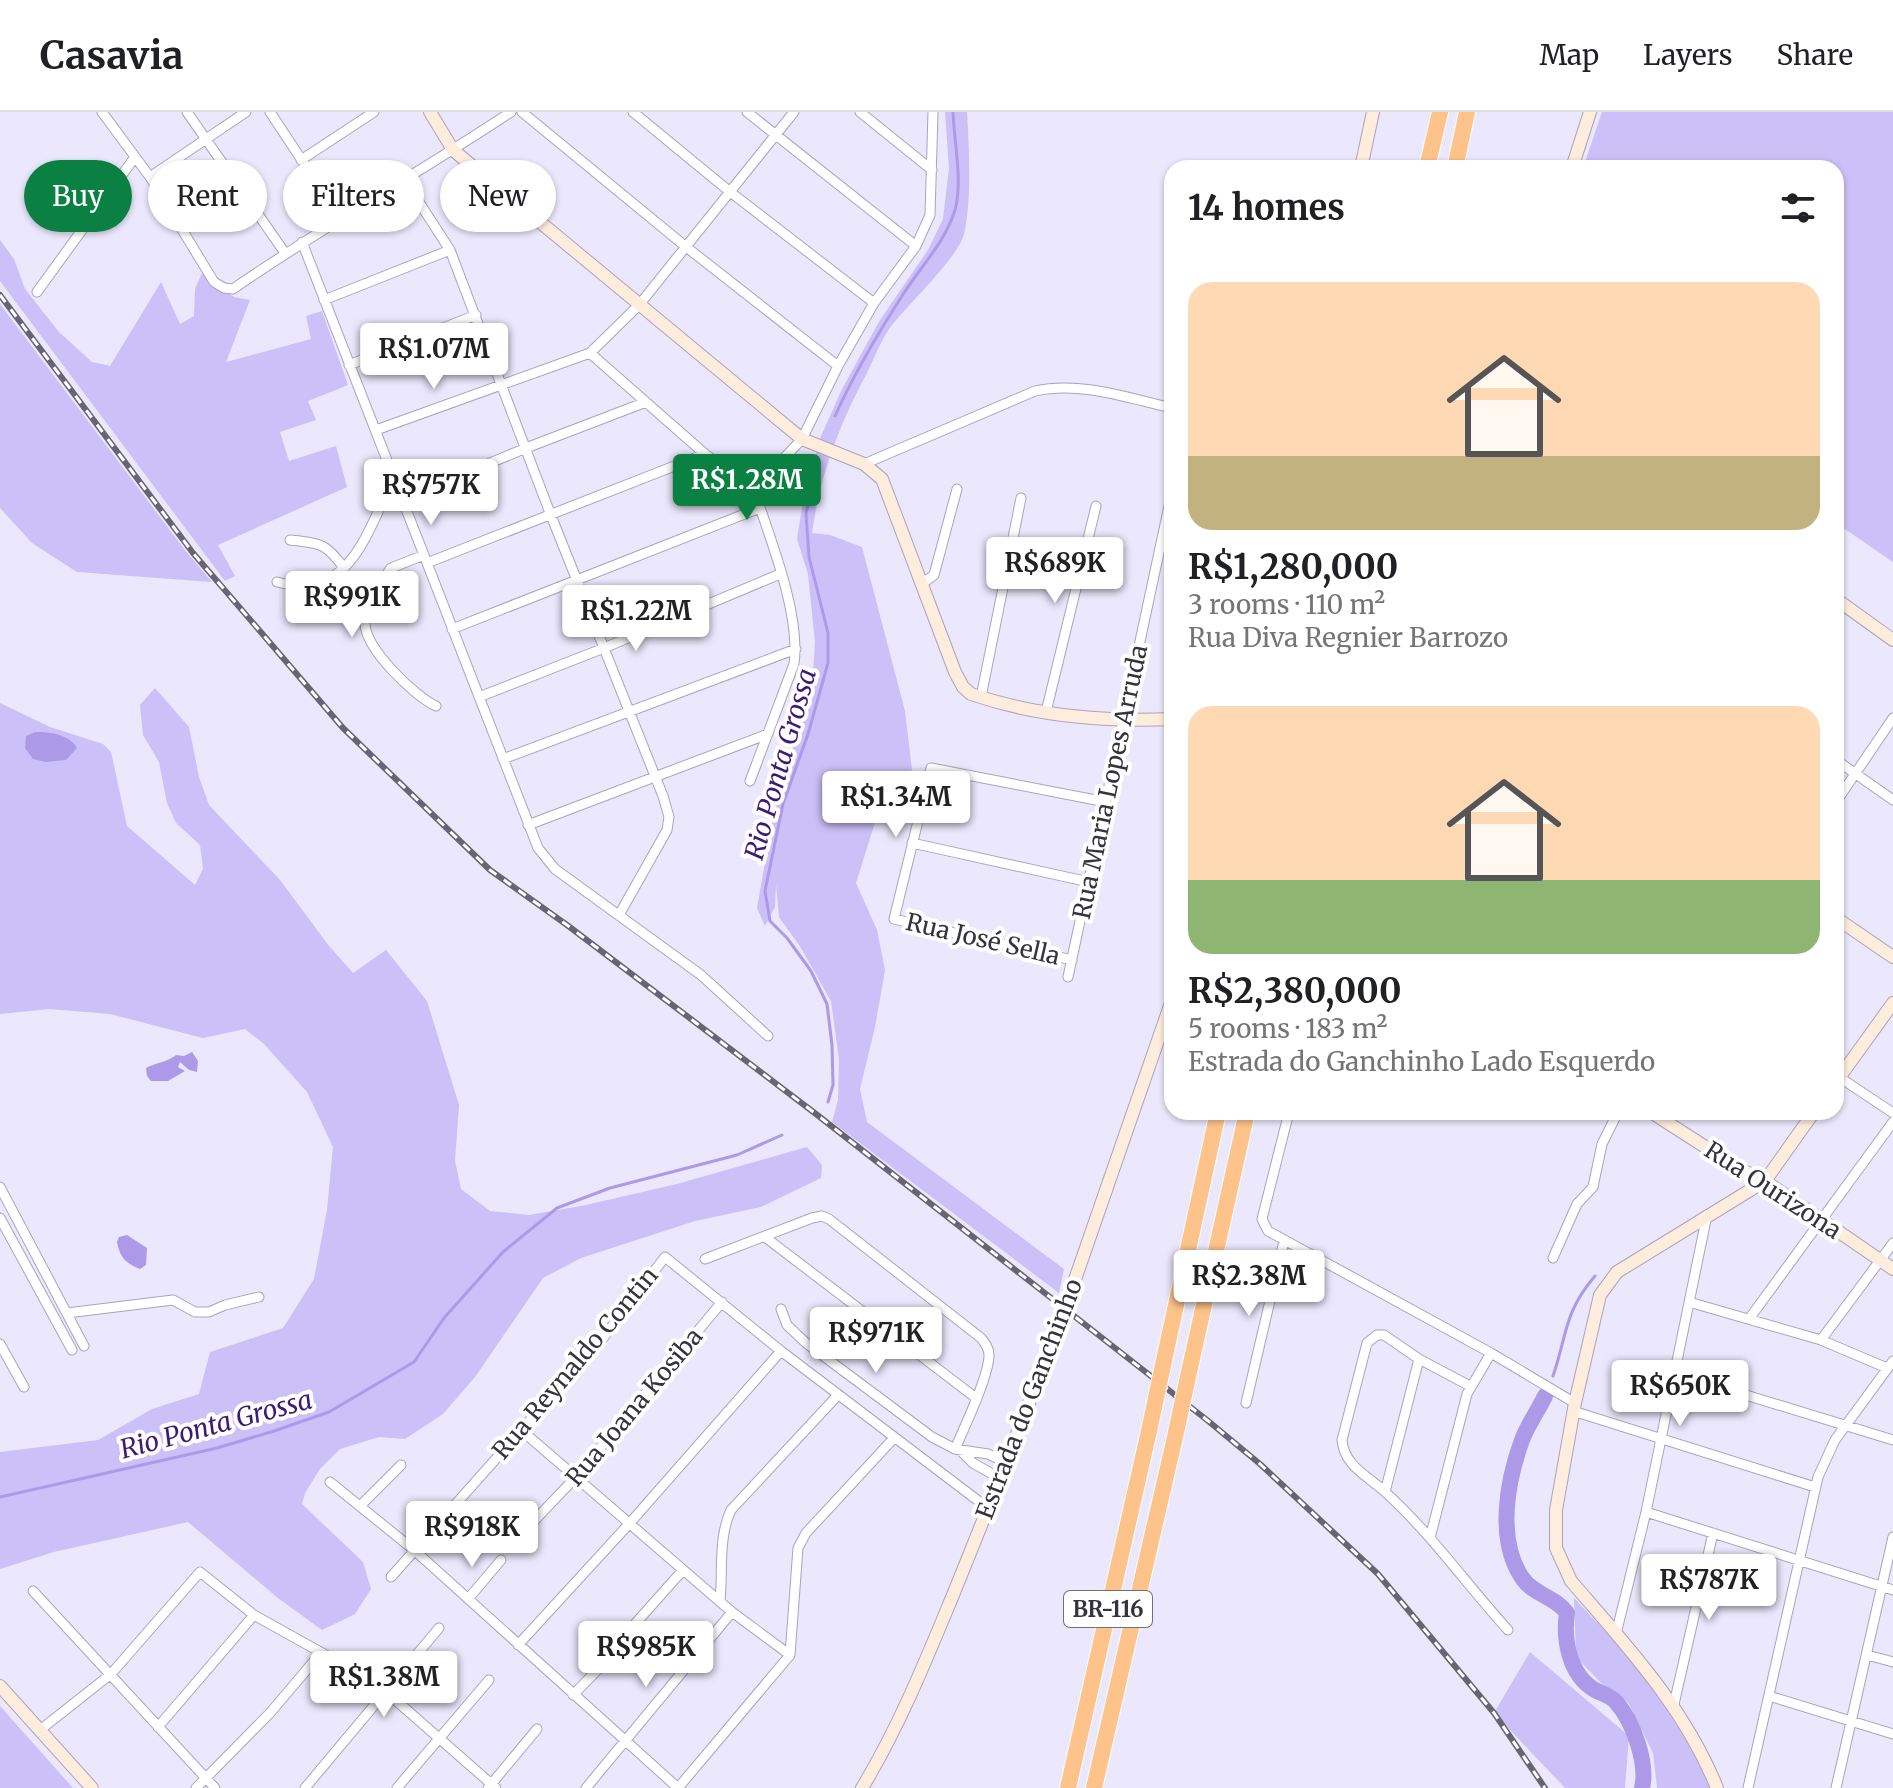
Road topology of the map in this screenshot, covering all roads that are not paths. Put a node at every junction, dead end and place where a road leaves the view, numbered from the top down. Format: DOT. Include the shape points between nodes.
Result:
graph roads {
  1 [pos="102,112"];
  2 [pos="187,112"];
  3 [pos="246,112"];
  4 [pos="270,112"];
  5 [pos="374,112"];
  6 [pos="430,112"];
  7 [pos="511,112"];
  8 [pos="522,112"];
  9 [pos="633,112"];
  10 [pos="747,112"];
  11 [pos="794,112"];
  12 [pos="860,112"];
  13 [pos="933,112"];
  14 [pos="1373,112"];
  15 [pos="1440,112"];
  16 [pos="1467,112"];
  17 [pos="1590,112"];
  18 [pos="775,135"];
  19 [pos="205,138"];
  20 [pos="453,150"];
  21 [pos="135,157"];
  22 [pos="174,160"];
  23 [pos="301,160"];
  24 [pos="1363,160"];
  25 [pos="1429,160"];
  26 [pos="1457,160"];
  27 [pos="1575,160"];
  28 [pos="424,167"];
  29 [pos="932,170"];
  30 [pos="148,174"];
  31 [pos="729,191"];
  32 [pos="424,210"];
  33 [pos="184,232"];
  34 [pos="318,232"];
  35 [pos="302,242"];
  36 [pos="685,246"];
  37 [pos="916,246"];
  38 [pos="450,250"];
  39 [pos="285,253"];
  40 [pos="37,292"];
  41 [pos="324,300"];
  42 [pos="874,303"];
  43 [pos="639,305"];
  44 [pos="476,315"];
  45 [pos="590,353"];
  46 [pos="349,365"];
  47 [pos="838,366"];
  48 [pos="503,383"];
  49 [pos="646,402"];
  50 [pos="1164,406"];
  51 [pos="376,430"];
  52 [pos="802,439"];
  53 [pos="526,448"];
  54 [pos="705,454"];
  55 [pos="864,464"];
  56 [pos="396,480"];
  57 [pos="957,489"];
  58 [pos="754,490"];
  59 [pos="1021,498"];
  60 [pos="404,499"];
  61 [pos="1096,506"];
  62 [pos="760,508"];
  63 [pos="550,513"];
  64 [pos="1164,530"];
  65 [pos="290,540"];
  66 [pos="425,559"];
  67 [pos="344,568"];
  68 [pos="780,574"];
  69 [pos="577,581"];
  70 [pos="277,582"];
  71 [pos="923,583"];
  72 [pos="1844,605"];
  73 [pos="452,629"];
  74 [pos="1893,640"];
  75 [pos="604,648"];
  76 [pos="796,649"];
  77 [pos="479,697"];
  78 [pos="981,697"];
  79 [pos="436,706"];
  80 [pos="629,711"];
  81 [pos="1046,712"];
  82 [pos="1893,718"];
  83 [pos="1164,719"];
  84 [pos="1124,721"];
  85 [pos="768,734"];
  86 [pos="503,759"];
  87 [pos="1844,766"];
  88 [pos="1855,774"];
  89 [pos="656,778"];
  90 [pos="750,781"];
  91 [pos="1844,790"];
  92 [pos="1893,800"];
  93 [pos="1106,802"];
  94 [pos="528,825"];
  95 [pos="912,843"];
  96 [pos="1089,882"];
  97 [pos="619,915"];
  98 [pos="1844,923"];
  99 [pos="1893,957"];
  100 [pos="1072,960"];
  101 [pos="1068,977"];
  102 [pos="1893,1003"];
  103 [pos="1164,1023"];
  104 [pos="768,1036"];
  105 [pos="1844,1069"];
  106 [pos="1844,1082"];
  107 [pos="1893,1113"];
  108 [pos="1216,1120"];
  109 [pos="1245,1120"];
  110 [pos="1287,1120"];
  111 [pos="1614,1120"];
  112 [pos="1663,1120"];
  113 [pos="1808,1120"];
  114 [pos="1893,1122"];
  115 [pos="1765,1181"];
  116 [pos="0,1187"];
  117 [pos="1708,1215"];
  118 [pos="0,1218"];
  119 [pos="1821,1220"];
  120 [pos="765,1237"];
  121 [pos="1284,1241"];
  122 [pos="1893,1243"];
  123 [pos="1553,1258"];
  124 [pos="705,1259"];
  125 [pos="1880,1260"];
  126 [pos="1893,1269"];
  127 [pos="259,1297"];
  128 [pos="722,1302"];
  129 [pos="1689,1302"];
  130 [pos="781,1309"];
  131 [pos="67,1313"];
  132 [pos="1749,1319"];
  133 [pos="1821,1340"];
  134 [pos="0,1344"];
  135 [pos="84,1346"];
  136 [pos="72,1350"];
  137 [pos="781,1351"];
  138 [pos="1491,1353"];
  139 [pos="1419,1359"];
  140 [pos="1890,1364"];
  141 [pos="1674,1373"];
  142 [pos="1470,1386"];
  143 [pos="24,1387"];
  144 [pos="838,1395"];
  145 [pos="976,1398"];
  146 [pos="1246,1403"];
  147 [pos="1574,1407"];
  148 [pos="1846,1426"];
  149 [pos="520,1429"];
  150 [pos="894,1438"];
  151 [pos="1660,1440"];
  152 [pos="1893,1440"];
  153 [pos="958,1451"];
  154 [pos="979,1452"];
  155 [pos="973,1463"];
  156 [pos="1007,1463"];
  157 [pos="401,1465"];
  158 [pos="575,1478"];
  159 [pos="1001,1479"];
  160 [pos="330,1482"];
  161 [pos="1815,1487"];
  162 [pos="1385,1492"];
  163 [pos="361,1505"];
  164 [pos="989,1509"];
  165 [pos="1646,1512"];
  166 [pos="629,1524"];
  167 [pos="1713,1533"];
  168 [pos="1893,1537"];
  169 [pos="1430,1538"];
  170 [pos="511,1545"];
  171 [pos="414,1550"];
  172 [pos="501,1560"];
  173 [pos="1798,1561"];
  174 [pos="683,1570"];
  175 [pos="391,1577"];
  176 [pos="1882,1586"];
  177 [pos="1893,1590"];
  178 [pos="33,1591"];
  179 [pos="468,1599"];
  180 [pos="720,1602"];
  181 [pos="732,1612"];
  182 [pos="254,1615"];
  183 [pos="439,1628"];
  184 [pos="1508,1630"];
  185 [pos="1616,1634"];
  186 [pos="618,1643"];
  187 [pos="518,1645"];
  188 [pos="320,1654"];
  189 [pos="790,1655"];
  190 [pos="1867,1655"];
  191 [pos="606,1661"];
  192 [pos="1893,1662"];
  193 [pos="111,1674"];
  194 [pos="489,1680"];
  195 [pos="0,1686"];
  196 [pos="385,1691"];
  197 [pos="573,1695"];
  198 [pos="1769,1696"];
  199 [pos="1674,1704"];
  200 [pos="1850,1721"];
  201 [pos="158,1727"];
  202 [pos="537,1729"];
  203 [pos="40,1730"];
  204 [pos="1893,1734"];
  205 [pos="439,1738"];
  206 [pos="626,1739"];
  207 [pos="207,1779"];
  208 [pos="492,1787"];
  209 [pos="92,1788"];
  210 [pos="196,1788"];
  211 [pos="215,1788"];
  212 [pos="305,1788"];
  213 [pos="397,1788"];
  214 [pos="586,1788"];
  215 [pos="678,1788"];
  216 [pos="862,1788"];
  217 [pos="1068,1788"];
  218 [pos="1094,1788"];
  219 [pos="1717,1788"];
  220 [pos="1748,1788"];
  221 [pos="1836,1788"];
  1 -- 21 [label="street"];
  2 -- 19 [label="street"];
  3 -- 19 [label="street"];
  4 -- 23 [label="street"];
  5 -- 23 [label="street"];
  6 -- 20 [label="street"];
  7 -- 20 [label="street"];
  8 -- 36 [label="street"];
  9 -- 31 [label="street"];
  10 -- 18 [label="street"];
  11 -- 18 [label="street"];
  12 -- 29 [label="street"];
  13 -- 29 [label="street"];
  14 -- 24 [label="street"];
  15 -- 25 [label="highway"];
  16 -- 26 [label="highway"];
  17 -- 27 [label="street"];
  18 -- 31 [label="street"];
  18 -- 37 [label="street"];
  19 -- 22 [label="street"];
  19 -- 39 [label="street"];
  20 -- 28 [label="street"];
  20 -- 43 [label="street"];
  21 -- 30 [label="street"];
  21 -- 40 [label="street"];
  29 -- 37 [label="street" via="930,215"];
  31 -- 36 [label="street"];
  31 -- 42 [label="street"];
  32 -- 38 [label="street"];
  33 -- 39 [label="street" via="214,282 224,288 233,289"];
  34 -- 35 [label="street"];
  35 -- 39 [label="street"];
  35 -- 41 [label="street"];
  36 -- 43 [label="street"];
  36 -- 47 [label="street"];
  37 -- 42 [label="street"];
  38 -- 41 [label="street"];
  38 -- 44 [label="street"];
  41 -- 46 [label="street"];
  42 -- 47 [label="street"];
  43 -- 45 [label="street"];
  43 -- 52 [label="street"];
  44 -- 46 [label="street"];
  44 -- 48 [label="street"];
  45 -- 48 [label="street"];
  45 -- 49 [label="street"];
  46 -- 51 [label="street"];
  47 -- 52 [label="street"];
  48 -- 51 [label="street"];
  48 -- 53 [label="street"];
  49 -- 53 [label="street"];
  49 -- 54 [label="street"];
  50 -- 55 [label="street" via="1076,386 1054,387"];
  51 -- 56 [label="street"];
  52 -- 55 [label="street"];
  52 -- 58 [label="street"];
  53 -- 60 [label="street"];
  53 -- 63 [label="street"];
  54 -- 58 [label="street"];
  54 -- 63 [label="street"];
  55 -- 71 [label="street" via="882,479"];
  56 -- 60 [label="street"];
  56 -- 67 [label="street" via="358,554"];
  57 -- 71 [label="street" via="934,575"];
  58 -- 62 [label="street"];
  59 -- 78 [label="street"];
  60 -- 66 [label="street"];
  61 -- 81 [label="street"];
  62 -- 68 [label="street"];
  62 -- 69 [label="street"];
  63 -- 66 [label="street"];
  63 -- 69 [label="street"];
  64 -- 84 [label="street, Rua Maria Lopes Arruda"];
  65 -- 67 [label="street" via="320,543"];
  66 -- 73 [label="street"];
  66 -- 79 [label="street" via="391,568 364,625 394,674"];
  67 -- 70 [label="street" via="328,580 308,585"];
  68 -- 75 [label="street"];
  68 -- 76 [label="street"];
  69 -- 73 [label="street"];
  69 -- 75 [label="street"];
  71 -- 78 [label="street" via="955,672 963,687"];
  72 -- 74 [label="street"];
  73 -- 77 [label="street"];
  75 -- 77 [label="street"];
  75 -- 80 [label="street"];
  76 -- 80 [label="street"];
  76 -- 85 [label="street"];
  77 -- 86 [label="street"];
  78 -- 81 [label="street"];
  80 -- 86 [label="street"];
  80 -- 89 [label="street"];
  81 -- 84 [label="street"];
  82 -- 88 [label="street"];
  83 -- 84 [label="street"];
  84 -- 93 [label="street, Rua Maria Lopes Arruda"];
  85 -- 89 [label="street"];
  85 -- 90 [label="street"];
  86 -- 94 [label="street"];
  87 -- 88 [label="street"];
  88 -- 91 [label="street"];
  88 -- 92 [label="street"];
  89 -- 94 [label="street"];
  89 -- 97 [label="street" via="669,823"];
  93 -- 95 [label="street" via="931,768"];
  93 -- 96 [label="street, Rua Maria Lopes Arruda"];
  94 -- 97 [label="street" via="555,869"];
  95 -- 96 [label="street"];
  95 -- 100 [label="street, Rua José Sella" via="894,919"];
  96 -- 100 [label="street, Rua Maria Lopes Arruda"];
  97 -- 104 [label="street" via="701,975"];
  98 -- 99 [label="street"];
  100 -- 101 [label="street, Rua Maria Lopes Arruda"];
  102 -- 105 [label="street"];
  103 -- 156 [label="street, Estrada do Ganchinho, bridge"];
  106 -- 107 [label="street"];
  108 -- 217 [label="highway, BR-116, bridge"];
  109 -- 218 [label="highway, BR-116, bridge"];
  110 -- 121 [label="street" via="1262,1219 1268,1231"];
  111 -- 123 [label="street" via="1602,1144 1593,1187 1577,1204"];
  112 -- 115 [label="street, Rua Ourizona"];
  113 -- 115 [label="street"];
  114 -- 119 [label="street"];
  115 -- 117 [label="street"];
  115 -- 119 [label="street, Rua Ourizona"];
  116 -- 131 [label="street"];
  117 -- 129 [label="street"];
  117 -- 147 [label="street" via="1606,1283"];
  118 -- 136 [label="street"];
  119 -- 125 [label="street, Rua Ourizona"];
  119 -- 132 [label="street"];
  120 -- 124 [label="street"];
  120 -- 145 [label="street"];
  120 -- 145 [label="street" via="812,1218 829,1219 981,1338 989,1355"];
  121 -- 138 [label="street"];
  121 -- 146 [label="street"];
  122 -- 125 [label="street"];
  125 -- 126 [label="street, Rua Ourizona"];
  125 -- 133 [label="street"];
  127 -- 131 [label="street" via="209,1312 195,1312 173,1300"];
  128 -- 137 [label="street"];
  128 -- 149 [label="street, Rua Reynaldo Contin" via="665,1257 603,1338"];
  128 -- 158 [label="street, Rua Joana Kosiba"];
  129 -- 132 [label="street"];
  129 -- 141 [label="street"];
  130 -- 153 [label="street" via="787,1325 806,1343"];
  131 -- 135 [label="street"];
  132 -- 133 [label="street"];
  133 -- 140 [label="street"];
  134 -- 143 [label="street"];
  137 -- 144 [label="street"];
  137 -- 166 [label="street"];
  138 -- 142 [label="street"];
  138 -- 147 [label="street"];
  139 -- 142 [label="street"];
  139 -- 162 [label="street"];
  139 -- 162 [label="street" via="1384,1335 1367,1343 1342,1440 1348,1461"];
  140 -- 148 [label="street"];
  141 -- 148 [label="street"];
  141 -- 151 [label="street"];
  142 -- 169 [label="street"];
  144 -- 150 [label="street"];
  144 -- 180 [label="street" via="731,1510 723,1533"];
  145 -- 153 [label="street"];
  147 -- 151 [label="street"];
  147 -- 185 [label="street" via="1556,1510 1556,1548 1571,1581"];
  148 -- 152 [label="street"];
  148 -- 161 [label="street"];
  149 -- 158 [label="street"];
  149 -- 171 [label="street, Rua Reynaldo Contin"];
  150 -- 164 [label="street"];
  150 -- 189 [label="street" via="798,1548"];
  151 -- 161 [label="street"];
  151 -- 165 [label="street"];
  153 -- 154 [label="street"];
  153 -- 155 [label="street"];
  154 -- 155 [label="street"];
  154 -- 156 [label="street"];
  155 -- 159 [label="street"];
  156 -- 159 [label="street, Estrada do Ganchinho"];
  157 -- 163 [label="street"];
  158 -- 166 [label="street"];
  158 -- 170 [label="street, Rua Joana Kosiba"];
  159 -- 164 [label="street, Estrada do Ganchinho"];
  160 -- 163 [label="street"];
  161 -- 173 [label="street"];
  162 -- 169 [label="street"];
  163 -- 171 [label="street"];
  164 -- 216 [label="street, Estrada do Ganchinho" via="903,1712"];
  165 -- 167 [label="street"];
  165 -- 185 [label="street"];
  166 -- 174 [label="street"];
  166 -- 187 [label="street"];
  167 -- 173 [label="street"];
  167 -- 199 [label="street"];
  168 -- 176 [label="street"];
  169 -- 184 [label="street"];
  171 -- 175 [label="street, Rua Reynaldo Contin"];
  171 -- 179 [label="street"];
  172 -- 179 [label="street"];
  173 -- 176 [label="street"];
  173 -- 198 [label="street"];
  174 -- 180 [label="street"];
  174 -- 186 [label="street"];
  176 -- 177 [label="street"];
  176 -- 190 [label="street"];
  178 -- 193 [label="street"];
  179 -- 187 [label="street"];
  180 -- 181 [label="street"];
  181 -- 189 [label="street"];
  181 -- 206 [label="street"];
  182 -- 188 [label="street"];
  182 -- 193 [label="street" via="200,1572"];
  182 -- 201 [label="street"];
  183 -- 196 [label="street"];
  185 -- 199 [label="street"];
  187 -- 197 [label="street"];
  188 -- 196 [label="street"];
  188 -- 207 [label="street"];
  189 -- 215 [label="street"];
  190 -- 192 [label="street"];
  190 -- 200 [label="street"];
  191 -- 197 [label="street"];
  193 -- 201 [label="street"];
  193 -- 203 [label="street"];
  194 -- 205 [label="street"];
  195 -- 203 [label="street"];
  196 -- 205 [label="street"];
  196 -- 212 [label="street"];
  197 -- 206 [label="street"];
  198 -- 200 [label="street"];
  198 -- 220 [label="street"];
  199 -- 219 [label="street"];
  200 -- 204 [label="street"];
  200 -- 221 [label="street"];
  201 -- 207 [label="street"];
  202 -- 208 [label="street"];
  203 -- 209 [label="street"];
  205 -- 208 [label="street"];
  205 -- 213 [label="street"];
  206 -- 214 [label="street"];
  206 -- 215 [label="street"];
  207 -- 210 [label="street"];
  207 -- 211 [label="street"];
}
